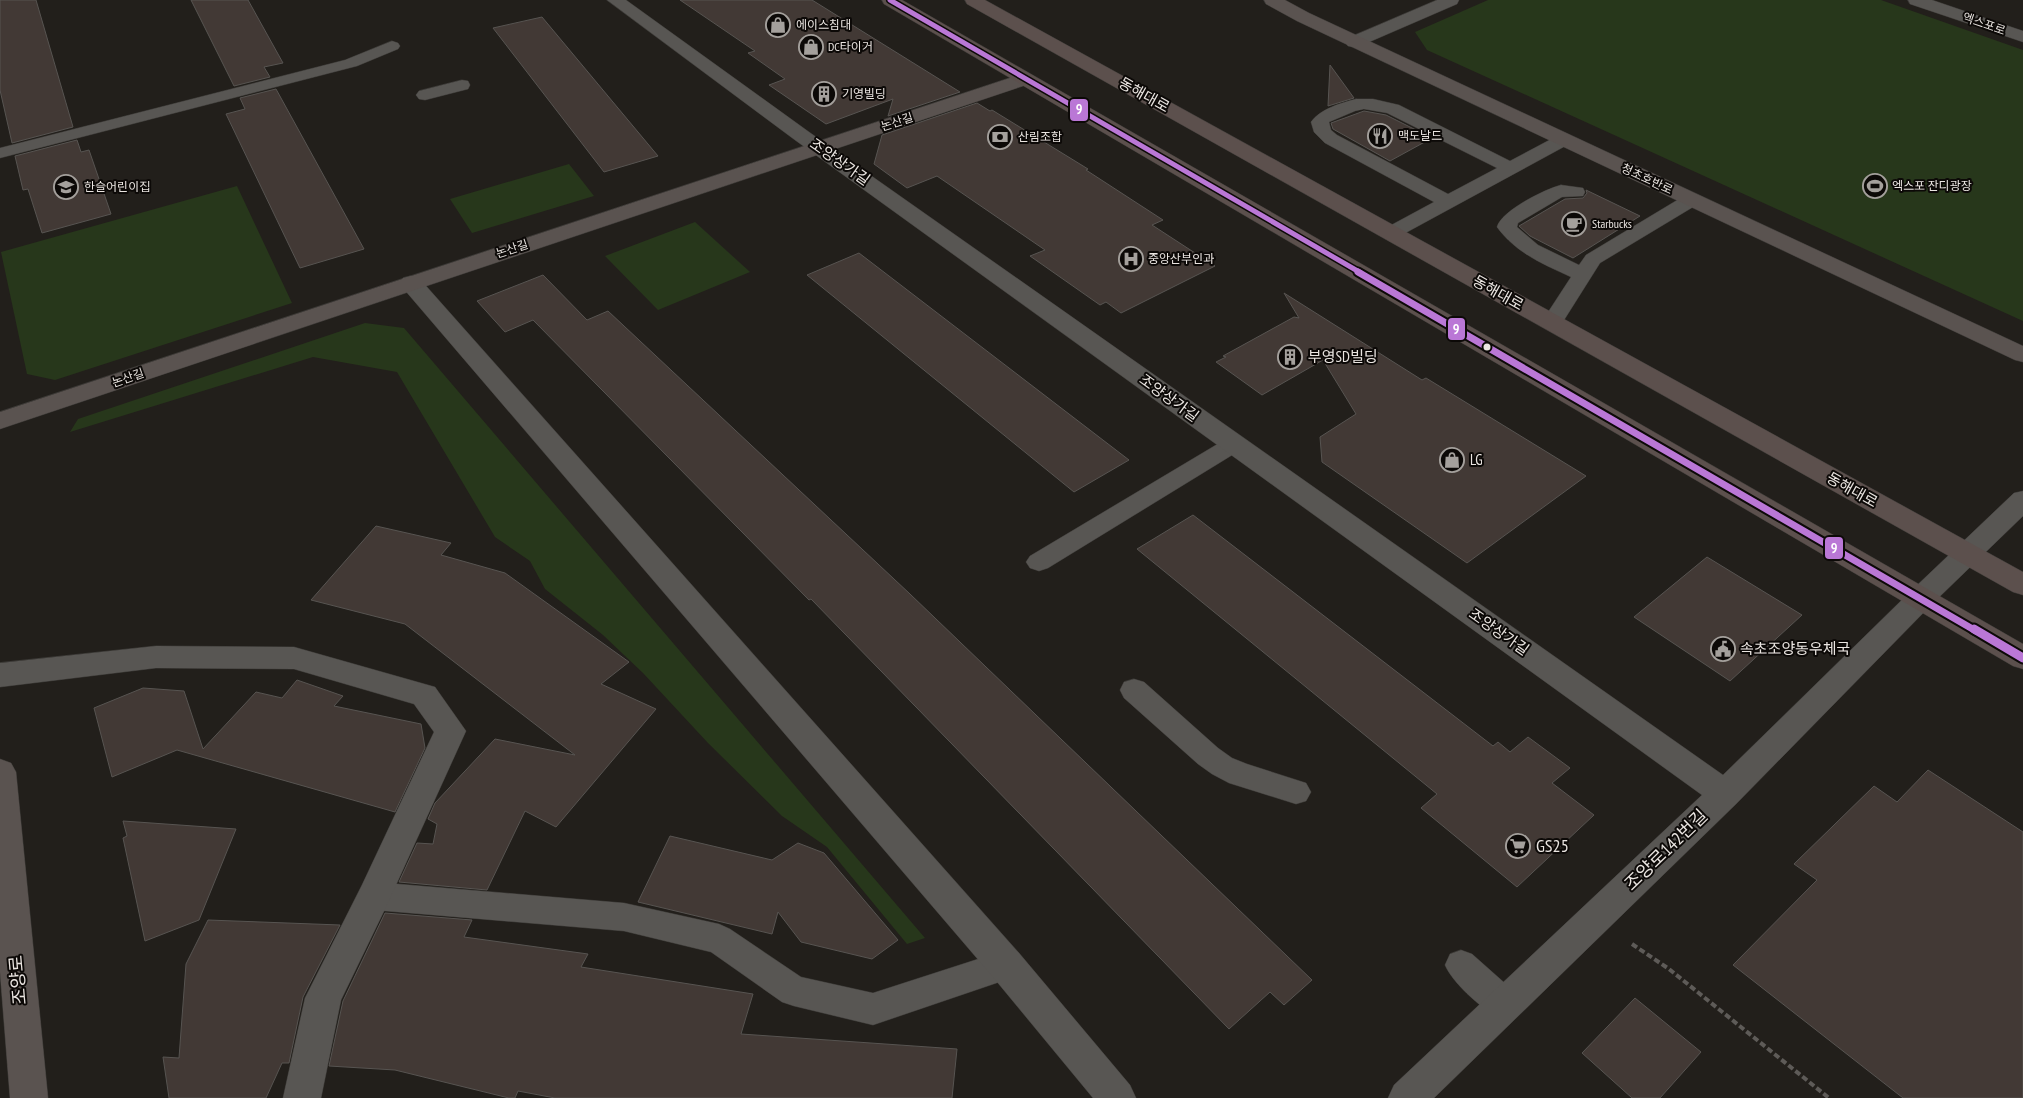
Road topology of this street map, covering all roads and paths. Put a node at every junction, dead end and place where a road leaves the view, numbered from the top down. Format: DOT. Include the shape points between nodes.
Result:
graph roads {
  1 [pos="615,0"];
  2 [pos="890,0"];
  3 [pos="973,0"];
  4 [pos="1272,0"];
  5 [pos="1451,0"];
  6 [pos="1916,0"];
  7 [pos="2023,37"];
  8 [pos="1354,42"];
  9 [pos="392,46"];
  10 [pos="1025,79"];
  11 [pos="462,85"];
  12 [pos="425,95"];
  13 [pos="1563,140"];
  14 [pos="819,148"];
  15 [pos="0,153"];
  16 [pos="1510,168"];
  17 [pos="1576,192"];
  18 [pos="1690,200"];
  19 [pos="1448,202"];
  20 [pos="1390,233"];
  21 [pos="1581,274"];
  22 [pos="411,283"];
  23 [pos="1552,323"];
  24 [pos="2023,356"];
  25 [pos="0,421"];
  26 [pos="1234,444"];
  27 [pos="2023,500"];
  28 [pos="1966,554"];
  29 [pos="1039,562"];
  30 [pos="2023,585"];
  31 [pos="1921,598"];
  32 [pos="2023,658"];
  33 [pos="0,675"];
  34 [pos="1134,690"];
  35 [pos="0,772"];
  36 [pos="1296,792"];
  37 [pos="1725,794"];
  38 [pos="374,896"];
  39 [pos="1632,944"];
  40 [pos="1461,965"];
  41 [pos="1006,966"];
  42 [pos="1505,1005"];
  43 [pos="29,1098"];
  44 [pos="302,1098"];
  45 [pos="1117,1098"];
  46 [pos="1407,1098"];
  47 [pos="1829,1098"];
  1 -- 14 [label="street, 조양상가길"];
  2 -- 10 [label="main road"];
  3 -- 20 [label="main road, 동해대로"];
  4 -- 8 [label="street, 청초호반로"];
  5 -- 8 [label="street"];
  6 -- 7 [label="street, 엑스포로"];
  8 -- 13 [label="street, 청초호반로"];
  9 -- 15 [label="lane" via="351,63"];
  10 -- 14 [label="street, 논산길"];
  10 -- 31 [label="main road"];
  11 -- 12 [label="lane"];
  13 -- 16 [label="lane"];
  13 -- 18 [label="street, 청초호반로"];
  14 -- 22 [label="street, 논산길"];
  14 -- 26 [label="street, 조양상가길"];
  16 -- 19 [label="lane"];
  16 -- 19 [label="lane" via="1387,106 1354,104 1320,122 1320,128 1331,139"];
  17 -- 21 [label="lane" via="1555,193 1511,219 1507,227 1517,240 1528,247"];
  18 -- 21 [label="lane" via="1632,228 1593,259"];
  18 -- 24 [label="street, 청초호반로"];
  19 -- 20 [label="lane"];
  20 -- 23 [label="main road, 동해대로"];
  21 -- 23 [label="lane"];
  22 -- 25 [label="street, 논산길"];
  22 -- 41 [label="street"];
  23 -- 28 [label="main road, 동해대로"];
  26 -- 29 [label="lane"];
  26 -- 37 [label="street, 조양상가길"];
  27 -- 28 [label="street, 조양로142번길"];
  28 -- 30 [label="main road, 동해대로"];
  28 -- 31 [label="street, 조양로142번길"];
  31 -- 32 [label="main road"];
  31 -- 37 [label="street, 조양로142번길"];
  33 -- 38 [label="street" via="156,657 294,658 424,695 450,731"];
  34 -- 36 [label="lane" via="1222,766"];
  35 -- 43 [label="street, 조양로"];
  37 -- 42 [label="street, 조양로142번길"];
  38 -- 41 [label="lane" via="633,919 719,938 794,991 873,1008"];
  38 -- 44 [label="street" via="323,998"];
  39 -- 47 [label="path" via="1669,969"];
  40 -- 42 [label="lane"];
  41 -- 45 [label="street"];
  42 -- 46 [label="street, 조양로142번길"];
}
